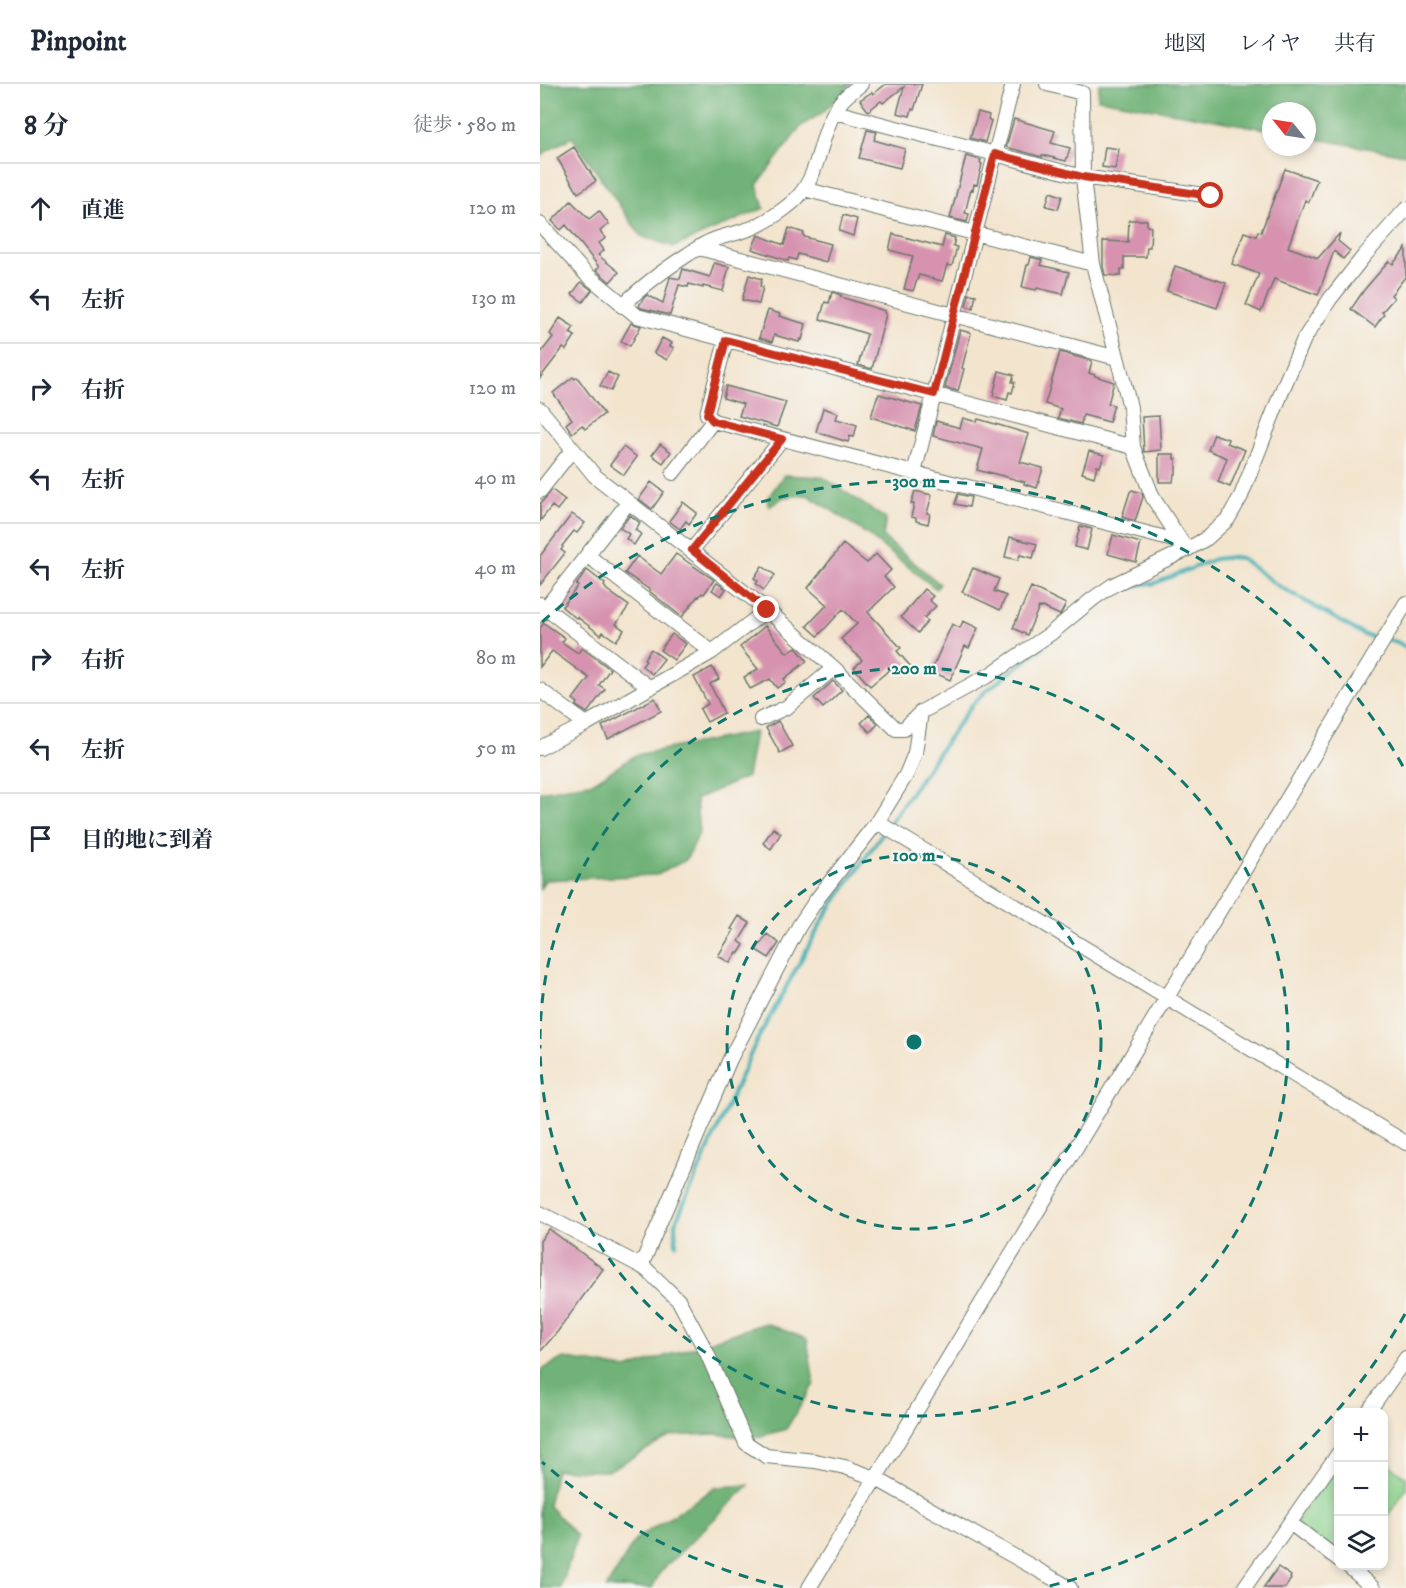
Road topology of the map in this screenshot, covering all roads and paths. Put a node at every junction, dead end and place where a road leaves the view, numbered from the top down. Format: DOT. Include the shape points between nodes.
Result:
graph roads {
  1 [pos="861,84"];
  2 [pos="1013,84"];
  3 [pos="1047,84"];
  4 [pos="1082,88"];
  5 [pos="835,112"];
  6 [pos="995,154"];
  7 [pos="1083,177"];
  8 [pos="804,189"];
  9 [pos="1211,196"];
  10 [pos="1406,209"];
  11 [pos="540,224"];
  12 [pos="975,234"];
  13 [pos="699,248"];
  14 [pos="1093,264"];
  15 [pos="622,306"];
  16 [pos="954,314"];
  17 [pos="726,340"];
  18 [pos="1118,358"];
  19 [pos="934,394"];
  20 [pos="540,409"];
  21 [pos="713,421"];
  22 [pos="782,439"];
  23 [pos="1133,447"];
  24 [pos="572,450"];
  25 [pos="674,473"];
  26 [pos="914,473"];
  27 [pos="540,491"];
  28 [pos="628,502"];
  29 [pos="1184,546"];
  30 [pos="692,550"];
  31 [pos="587,555"];
  32 [pos="1406,603"];
  33 [pos="542,609"];
  34 [pos="767,610"];
  35 [pos="712,652"];
  36 [pos="834,668"];
  37 [pos="650,688"];
  38 [pos="540,690"];
  39 [pos="921,712"];
  40 [pos="761,719"];
  41 [pos="586,724"];
  42 [pos="540,748"];
  43 [pos="877,822"];
  44 [pos="1167,999"];
  45 [pos="1406,1143"];
  46 [pos="540,1214"];
  47 [pos="641,1266"];
  48 [pos="1406,1358"];
  49 [pos="1371,1408"];
  50 [pos="1334,1460"];
  51 [pos="875,1478"];
  52 [pos="1290,1524"];
  53 [pos="1334,1556"];
  54 [pos="1353,1570"];
  55 [pos="809,1588"];
  56 [pos="1070,1588"];
  57 [pos="1244,1588"];
  58 [pos="1373,1588"];
  1 -- 5 [label="street"];
  2 -- 6 [label="street"];
  3 -- 4 [label="street"];
  4 -- 7 [label="street"];
  5 -- 6 [label="street"];
  5 -- 8 [label="street"];
  6 -- 7 [label="street"];
  6 -- 12 [label="street"];
  7 -- 9 [label="street"];
  7 -- 14 [label="street"];
  8 -- 12 [label="street"];
  8 -- 13 [label="street" via="766,221"];
  10 -- 29 [label="street" via="1330,299 1304,339 1228,519 1207,538"];
  11 -- 15 [label="street"];
  12 -- 14 [label="street"];
  12 -- 16 [label="street"];
  13 -- 15 [label="street" via="668,267"];
  13 -- 16 [label="street"];
  14 -- 18 [label="street"];
  15 -- 17 [label="street" via="637,316"];
  16 -- 18 [label="street"];
  16 -- 19 [label="street"];
  17 -- 19 [label="street"];
  17 -- 21 [label="street" via="707,414"];
  18 -- 23 [label="street" via="1130,407"];
  19 -- 23 [label="street"];
  19 -- 26 [label="street"];
  20 -- 24 [label="street"];
  21 -- 22 [label="street"];
  21 -- 25 [label="street"];
  22 -- 26 [label="street"];
  22 -- 30 [label="street"];
  23 -- 29 [label="street" via="1153,498"];
  24 -- 27 [label="street"];
  24 -- 28 [label="street" via="595,476"];
  26 -- 29 [label="street"];
  28 -- 30 [label="street"];
  28 -- 31 [label="street"];
  29 -- 39 [label="street" via="1113,585 1001,667"];
  30 -- 34 [label="street"];
  31 -- 33 [label="street"];
  31 -- 35 [label="street"];
  32 -- 44 [label="street"];
  33 -- 37 [label="street"];
  34 -- 35 [label="street"];
  34 -- 36 [label="street"];
  35 -- 37 [label="street"];
  36 -- 39 [label="street" via="896,729 904,729"];
  36 -- 40 [label="street" via="787,707"];
  37 -- 41 [label="street"];
  38 -- 41 [label="street"];
  39 -- 43 [label="street" via="915,753"];
  41 -- 42 [label="street"];
  43 -- 44 [label="street"];
  43 -- 47 [label="street" via="799,926 730,1059"];
  44 -- 45 [label="street"];
  44 -- 51 [label="street"];
  46 -- 47 [label="street"];
  47 -- 51 [label="street" via="679,1301 707,1353 746,1443 766,1456 845,1467"];
  48 -- 49 [label="street"];
  50 -- 52 [label="street"];
  51 -- 55 [label="street"];
  51 -- 56 [label="street"];
  52 -- 53 [label="street"];
  52 -- 57 [label="street"];
  54 -- 58 [label="street"];
}
